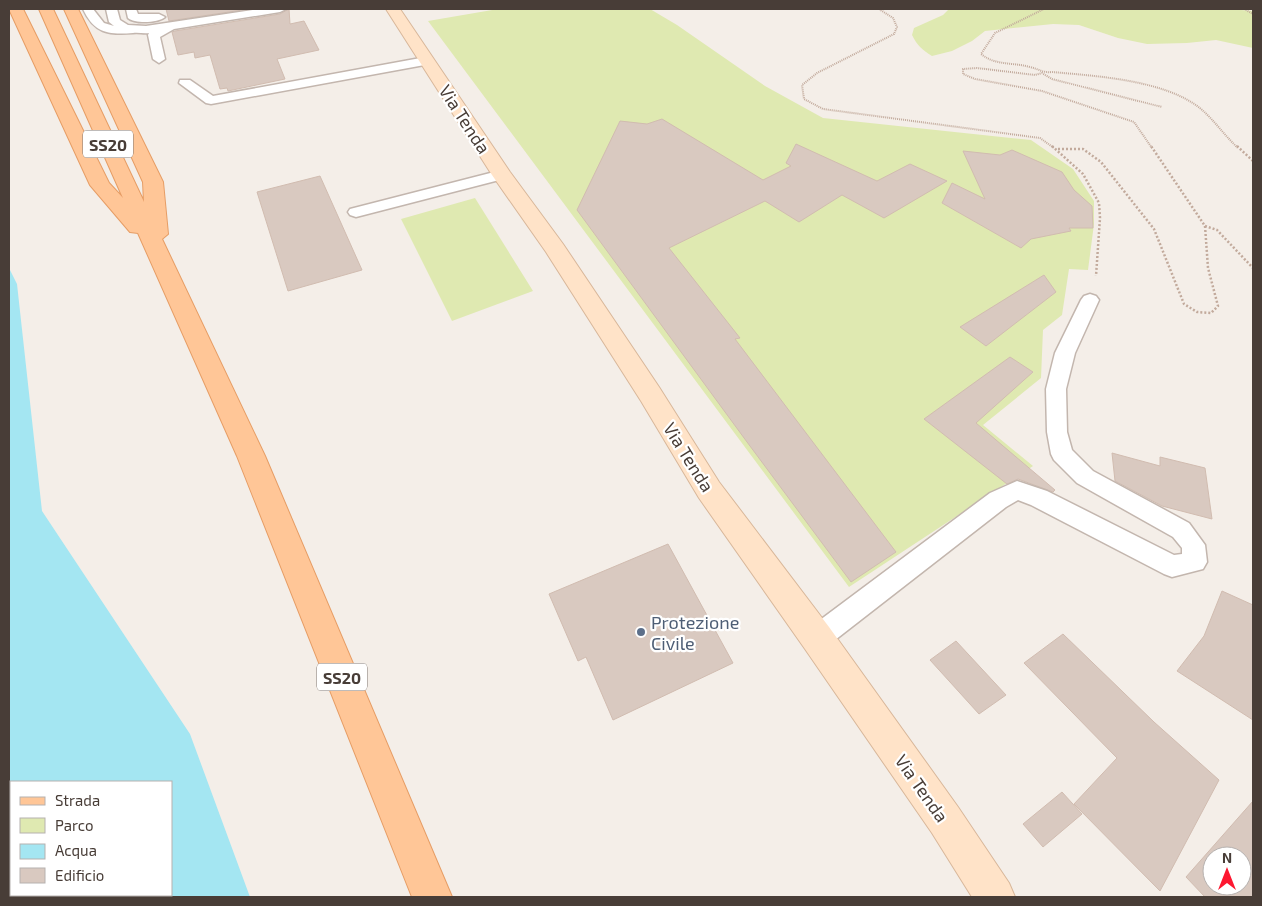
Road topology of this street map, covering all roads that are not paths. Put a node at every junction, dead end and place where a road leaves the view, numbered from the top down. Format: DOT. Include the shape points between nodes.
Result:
graph roads {
  1 [pos="16,9"];
  2 [pos="46,9"];
  3 [pos="72,9"];
  4 [pos="88,9"];
  5 [pos="112,9"];
  6 [pos="131,9"];
  7 [pos="207,9"];
  8 [pos="280,9"];
  9 [pos="393,9"];
  10 [pos="169,28"];
  11 [pos="146,30"];
  12 [pos="159,59"];
  13 [pos="426,61"];
  14 [pos="185,83"];
  15 [pos="502,175"];
  16 [pos="356,212"];
  17 [pos="158,250"];
  18 [pos="1090,300"];
  19 [pos="817,638"];
  20 [pos="432,897"];
  21 [pos="995,897"];
  1 -- 17 [label="main road" via="100,185"];
  2 -- 17 [label="main road, SS20"];
  3 -- 17 [label="main road" via="153,182"];
  4 -- 11 [label="lane" via="98,26 108,30"];
  5 -- 11 [label="lane" via="114,22 125,28"];
  6 -- 7 [label="lane" via="134,18 146,19"];
  8 -- 10 [label="lane"];
  9 -- 13 [label="main road, Via Tenda"];
  10 -- 11 [label="lane"];
  10 -- 12 [label="lane" via="154,35"];
  13 -- 14 [label="lane" via="211,100"];
  13 -- 15 [label="main road, Via Tenda"];
  15 -- 16 [label="lane"];
  15 -- 19 [label="main road, Via Tenda" via="560,257 709,490"];
  17 -- 20 [label="main road, SS20" via="251,456"];
  18 -- 19 [label="lane" via="1065,353 1056,389 1057,432 1062,454 1085,477 1181,530 1193,545 1195,562 1172,566 1039,498 1017,490 998,500"];
  19 -- 21 [label="main road, Via Tenda"];
}
